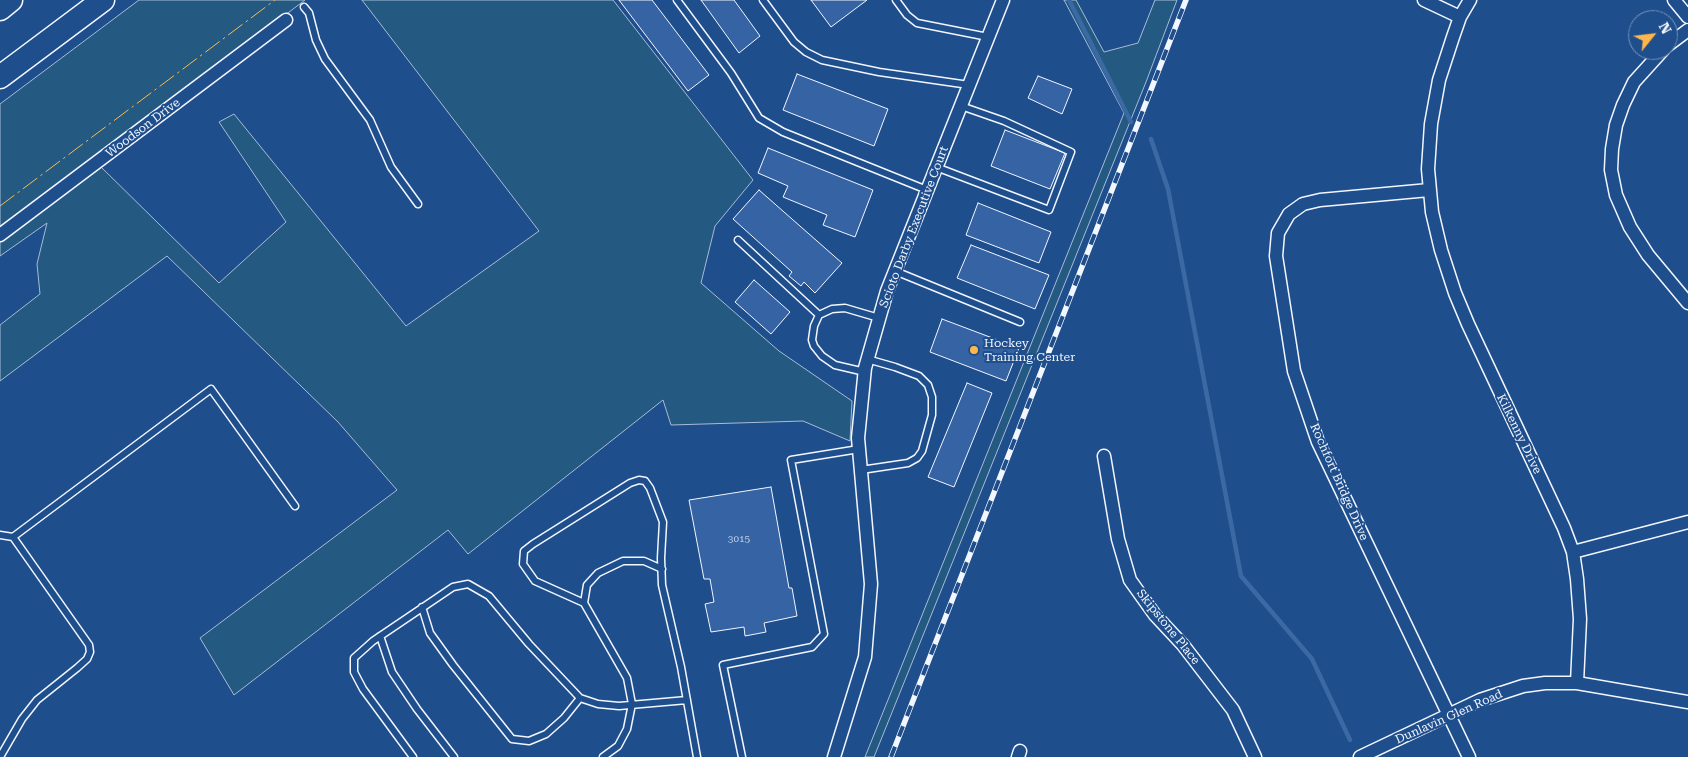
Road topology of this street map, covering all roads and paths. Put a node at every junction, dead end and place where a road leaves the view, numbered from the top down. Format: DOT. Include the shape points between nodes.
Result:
graph roads {
  1 [pos="11,0"];
  2 [pos="102,0"];
  3 [pos="677,0"];
  4 [pos="763,0"];
  5 [pos="896,0"];
  6 [pos="1003,0"];
  7 [pos="1424,0"];
  8 [pos="1470,0"];
  9 [pos="1674,0"];
  10 [pos="304,7"];
  11 [pos="0,9"];
  12 [pos="1460,17"];
  13 [pos="1688,17"];
  14 [pos="286,20"];
  15 [pos="988,37"];
  16 [pos="1654,60"];
  17 [pos="0,77"];
  18 [pos="969,85"];
  19 [pos="961,106"];
  20 [pos="936,167"];
  21 [pos="927,190"];
  22 [pos="1429,190"];
  23 [pos="418,204"];
  24 [pos="0,235"];
  25 [pos="738,240"];
  26 [pos="895,271"];
  27 [pos="1688,303"];
  28 [pos="819,315"];
  29 [pos="879,318"];
  30 [pos="1020,322"];
  31 [pos="866,366"];
  32 [pos="859,449"];
  33 [pos="1104,456"];
  34 [pos="860,470"];
  35 [pos="295,506"];
  36 [pos="1688,522"];
  37 [pos="0,535"];
  38 [pos="13,537"];
  39 [pos="1573,552"];
  40 [pos="662,569"];
  41 [pos="584,603"];
  42 [pos="422,607"];
  43 [pos="380,636"];
  44 [pos="1578,683"];
  45 [pos="580,698"];
  46 [pos="687,700"];
  47 [pos="1688,702"];
  48 [pos="632,704"];
  49 [pos="1449,715"];
  50 [pos="0,757"];
  51 [pos="413,757"];
  52 [pos="454,757"];
  53 [pos="603,757"];
  54 [pos="697,757"];
  55 [pos="742,757"];
  56 [pos="834,757"];
  57 [pos="1255,757"];
  58 [pos="1360,757"];
  59 [pos="1469,757"];
  1 -- 11 [label="highway"];
  2 -- 17 [label="highway"];
  3 -- 21 [label="lane" via="759,118 782,132"];
  4 -- 18 [label="lane" via="794,42 822,60"];
  5 -- 15 [label="lane" via="906,15 917,22"];
  6 -- 15 [label="street, Scioto Darby Executive Court"];
  7 -- 12 [label="street"];
  8 -- 12 [label="street, Kilkenny Drive"];
  9 -- 13 [label="street"];
  10 -- 23 [label="lane" via="325,59 370,120 391,167"];
  12 -- 22 [label="street, Kilkenny Drive" via="1439,80 1431,124"];
  14 -- 24 [label="street, Woodson Drive"];
  15 -- 18 [label="street, Scioto Darby Executive Court"];
  16 -- 27 [label="street" via="1634,82 1623,104 1612,149 1612,170 1616,195 1630,227 1648,255"];
  18 -- 19 [label="street, Scioto Darby Executive Court"];
  19 -- 20 [label="street, Scioto Darby Executive Court"];
  19 -- 20 [label="lane" via="1071,152 1049,210"];
  20 -- 21 [label="street, Scioto Darby Executive Court"];
  21 -- 26 [label="street, Scioto Darby Executive Court"];
  22 -- 39 [label="street, Kilkenny Drive" via="1439,240 1455,293"];
  22 -- 49 [label="street, Rochfort Bridge Drive" via="1303,204 1289,214 1278,233 1276,256 1294,371 1318,442"];
  25 -- 28 [label="lane"];
  26 -- 29 [label="street, Scioto Darby Executive Court"];
  26 -- 30 [label="lane"];
  28 -- 29 [label="lane" via="832,308 845,308"];
  28 -- 31 [label="lane" via="812,340 822,356 835,364"];
  29 -- 31 [label="street, Scioto Darby Executive Court"];
  31 -- 32 [label="street, Scioto Darby Executive Court"];
  31 -- 34 [label="lane" via="895,367 919,376 928,385 932,396 932,415 922,451 916,458 908,463"];
  32 -- 34 [label="street, Scioto Darby Executive Court"];
  32 -- 55 [label="lane" via="791,460 824,634 812,647 723,665"];
  33 -- 57 [label="street, Skipstone Place" via="1118,539 1130,580 1233,710"];
  34 -- 56 [label="street, Scioto Darby Executive Court" via="871,584 865,657"];
  35 -- 38 [label="lane" via="211,389"];
  36 -- 39 [label="street"];
  37 -- 38 [label="lane"];
  38 -- 50 [label="lane" via="89,645 90,652 77,668 37,700"];
  39 -- 44 [label="street, Kilkenny Drive" via="1580,619"];
  40 -- 41 [label="lane" via="644,561 623,561 598,573 587,585"];
  40 -- 41 [label="lane" via="663,522 650,488 645,481 639,480 524,552 523,564 535,581"];
  40 -- 46 [label="lane" via="662,586"];
  41 -- 48 [label="lane" via="627,678"];
  42 -- 43 [label="lane"];
  42 -- 45 [label="lane" via="453,587 468,584 489,596"];
  42 -- 45 [label="lane" via="430,633 512,739 529,741 546,734"];
  43 -- 51 [label="lane" via="354,658 354,672"];
  43 -- 52 [label="lane" via="392,672"];
  44 -- 47 [label="street, Dunlavin Glen Road"];
  44 -- 49 [label="street, Dunlavin Glen Road" via="1523,686 1480,700"];
  45 -- 48 [label="lane" via="598,704"];
  46 -- 48 [label="lane"];
  46 -- 54 [label="lane"];
  48 -- 53 [label="lane" via="618,746"];
  49 -- 58 [label="street, Dunlavin Glen Road"];
  49 -- 59 [label="street, Rochfort Bridge Drive"];
}
